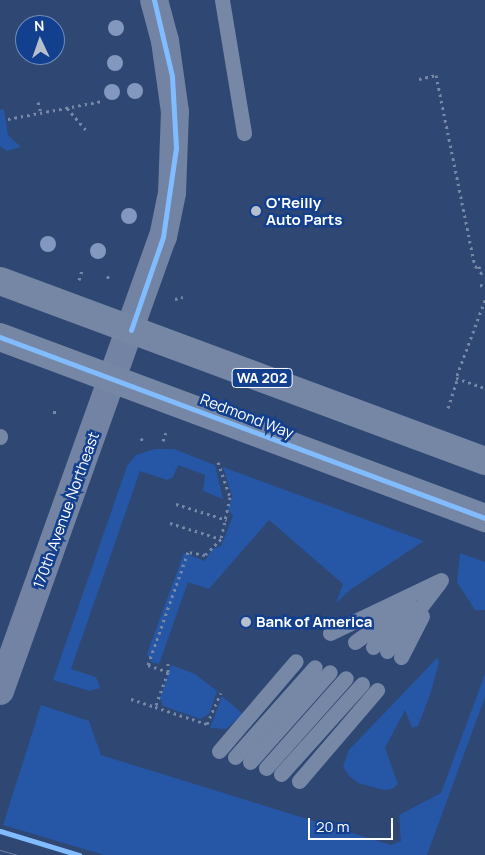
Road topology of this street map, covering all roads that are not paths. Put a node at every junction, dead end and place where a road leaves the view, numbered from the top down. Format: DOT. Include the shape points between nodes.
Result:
graph roads {
  1 [pos="154,0"];
  2 [pos="222,0"];
  3 [pos="244,133"];
  4 [pos="0,281"];
  5 [pos="131,330"];
  6 [pos="0,337"];
  7 [pos="113,379"];
  8 [pos="485,461"];
  9 [pos="485,518"];
  10 [pos="441,580"];
  11 [pos="380,649"];
  12 [pos="401,657"];
  13 [pos="296,661"];
  14 [pos="315,667"];
  15 [pos="330,672"];
  16 [pos="346,678"];
  17 [pos="362,684"];
  18 [pos="377,690"];
  19 [pos="0,691"];
  20 [pos="219,751"];
  21 [pos="235,757"];
  22 [pos="250,762"];
  23 [pos="266,768"];
  24 [pos="281,774"];
  25 [pos="300,781"];
  1 -- 5 [label="main road, 170th Avenue Northeast" via="172,76 176,148 163,237"];
  2 -- 3 [label="lane"];
  4 -- 5 [label="main road, WA 202"];
  5 -- 7 [label="main road, 170th Avenue Northeast"];
  5 -- 8 [label="main road, WA 202"];
  6 -- 7 [label="main road, Redmond Way"];
  7 -- 9 [label="main road, Redmond Way"];
  7 -- 19 [label="main road, 170th Avenue Northeast"];
  10 -- 10 [label="lane" via="342,637"];
  10 -- 11 [label="lane"];
  10 -- 12 [label="lane"];
  13 -- 20 [label="lane"];
  14 -- 21 [label="lane"];
  15 -- 22 [label="lane"];
  16 -- 23 [label="lane"];
  17 -- 24 [label="lane"];
  18 -- 25 [label="lane"];
}
